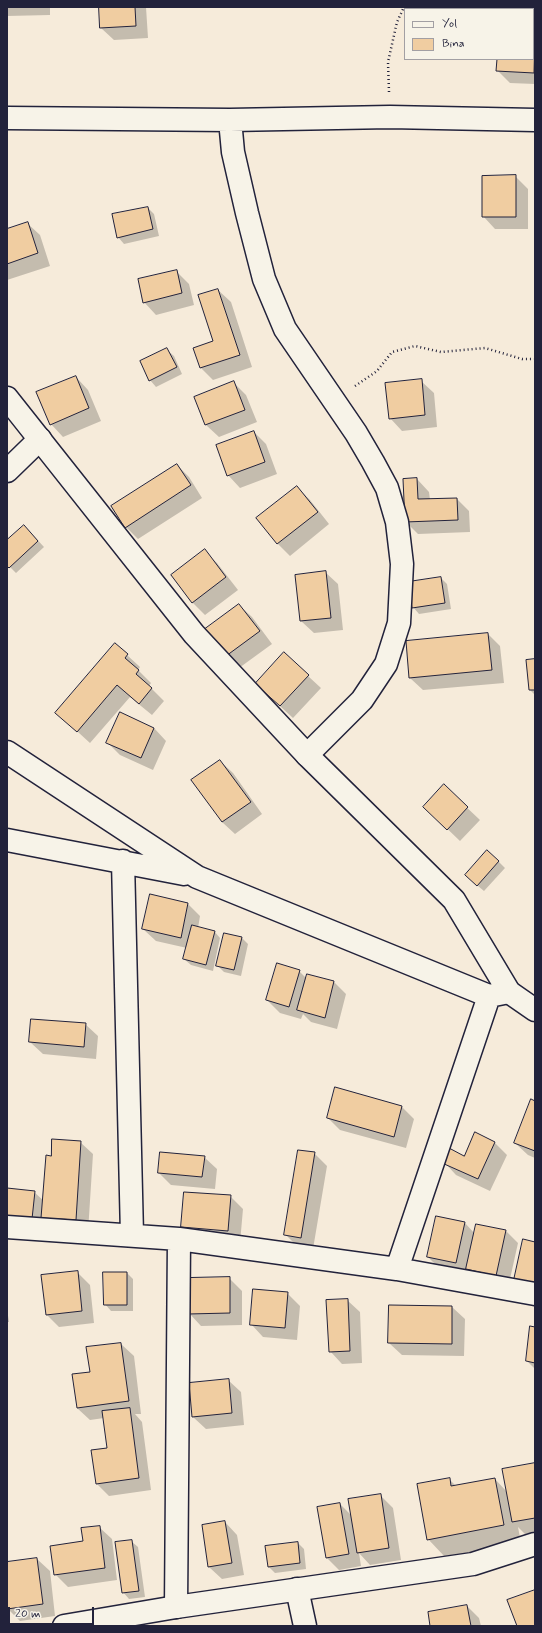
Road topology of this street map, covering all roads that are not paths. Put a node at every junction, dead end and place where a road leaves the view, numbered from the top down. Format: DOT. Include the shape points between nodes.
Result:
graph roads {
  1 [pos="7,118"];
  2 [pos="230,120"];
  3 [pos="535,120"];
  4 [pos="7,398"];
  5 [pos="40,439"];
  6 [pos="7,471"];
  7 [pos="7,752"];
  8 [pos="307,755"];
  9 [pos="7,840"];
  10 [pos="124,861"];
  11 [pos="197,877"];
  12 [pos="499,994"];
  13 [pos="535,1010"];
  14 [pos="7,1227"];
  15 [pos="132,1235"];
  16 [pos="179,1239"];
  17 [pos="397,1269"];
  18 [pos="535,1294"];
  19 [pos="535,1544"];
  20 [pos="296,1589"];
  21 [pos="176,1606"];
  22 [pos="64,1626"];
  23 [pos="305,1626"];
  1 -- 2 [label="street"];
  2 -- 3 [label="street" via="390,117"];
  2 -- 8 [label="street" via="233,152 264,279 284,329 356,433 387,488 395,516 402,564 399,623 386,664 362,700"];
  4 -- 5 [label="street"];
  5 -- 6 [label="street"];
  5 -- 8 [label="street" via="194,634"];
  7 -- 11 [label="street"];
  8 -- 12 [label="street" via="454,900"];
  9 -- 10 [label="street"];
  10 -- 11 [label="street"];
  10 -- 15 [label="street"];
  11 -- 12 [label="street"];
  12 -- 13 [label="street"];
  12 -- 17 [label="street"];
  14 -- 15 [label="street"];
  15 -- 16 [label="street"];
  16 -- 17 [label="street"];
  16 -- 21 [label="street"];
  17 -- 18 [label="street"];
  19 -- 20 [label="street" via="473,1564"];
  20 -- 21 [label="street"];
  20 -- 23 [label="street"];
  21 -- 22 [label="street"];
}
